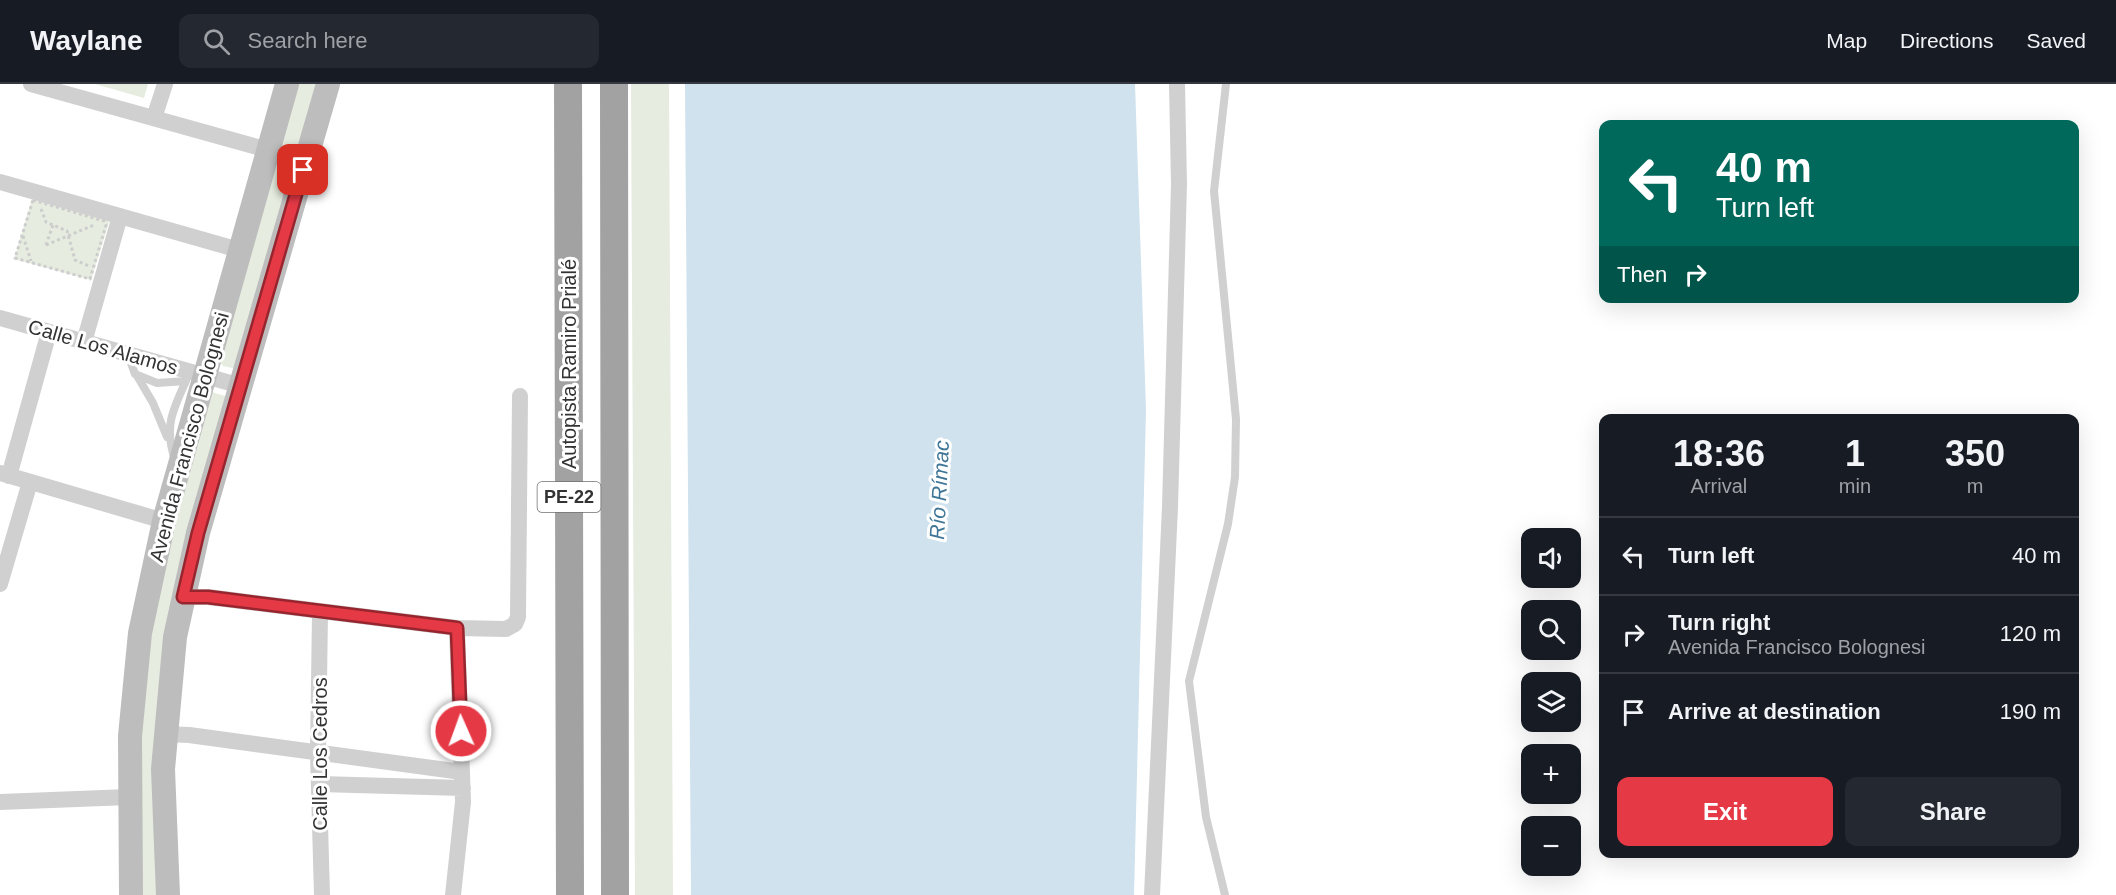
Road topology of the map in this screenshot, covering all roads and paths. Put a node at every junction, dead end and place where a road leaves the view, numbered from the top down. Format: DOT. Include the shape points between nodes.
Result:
graph roads {
  1 [pos="31,84"];
  2 [pos="165,84"];
  3 [pos="287,84"];
  4 [pos="328,84"];
  5 [pos="568,84"];
  6 [pos="614,84"];
  7 [pos="1177,84"];
  8 [pos="1226,84"];
  9 [pos="154,118"];
  10 [pos="268,150"];
  11 [pos="0,182"];
  12 [pos="39,202"];
  13 [pos="112,219"];
  14 [pos="53,225"];
  15 [pos="23,234"];
  16 [pos="69,235"];
  17 [pos="239,250"];
  18 [pos="32,262"];
  19 [pos="93,268"];
  20 [pos="0,318"];
  21 [pos="49,332"];
  22 [pos="84,342"];
  23 [pos="127,354"];
  24 [pos="135,374"];
  25 [pos="193,376"];
  26 [pos="241,386"];
  27 [pos="520,396"];
  28 [pos="168,439"];
  29 [pos="179,470"];
  30 [pos="4,474"];
  31 [pos="30,482"];
  32 [pos="164,521"];
  33 [pos="0,584"];
  34 [pos="183,597"];
  35 [pos="320,613"];
  36 [pos="457,628"];
  37 [pos="165,734"];
  38 [pos="318,753"];
  39 [pos="462,780"];
  40 [pos="319,784"];
  41 [pos="129,797"];
  42 [pos="0,802"];
  43 [pos="131,895"];
  44 [pos="168,895"];
  45 [pos="322,895"];
  46 [pos="453,895"];
  47 [pos="570,895"];
  48 [pos="615,895"];
  49 [pos="1152,895"];
  50 [pos="1225,895"];
  1 -- 9 [label="street"];
  2 -- 9 [label="street"];
  3 -- 10 [label="main road, Avenida Francisco Bolognesi"];
  4 -- 26 [label="main road, Avenida Francisco Bolognesi"];
  5 -- 47 [label="highway, Autopista Ramiro Prialé / PE-22"];
  6 -- 48 [label="highway, PE-22"];
  7 -- 49 [label="street" via="1179,184 1170,507"];
  8 -- 50 [label="lane" via="1214,191 1236,419 1235,477 1228,524 1190,681 1206,817"];
  9 -- 10 [label="street"];
  10 -- 17 [label="main road, Avenida Francisco Bolognesi"];
  11 -- 13 [label="street"];
  12 -- 13 [label="path"];
  12 -- 14 [label="path" via="42,217"];
  12 -- 15 [label="path" via="33,200"];
  13 -- 16 [label="path"];
  13 -- 17 [label="street"];
  13 -- 19 [label="path" via="106,225"];
  13 -- 22 [label="street"];
  14 -- 16 [label="path"];
  14 -- 16 [label="path" via="46,245"];
  15 -- 18 [label="path"];
  15 -- 18 [label="path" via="15,258"];
  16 -- 19 [label="path" via="75,260"];
  17 -- 25 [label="main road, Avenida Francisco Bolognesi"];
  18 -- 19 [label="path" via="90,279"];
  20 -- 21 [label="street, Calle Los Alamos"];
  21 -- 22 [label="street, Calle Los Alamos"];
  21 -- 30 [label="street"];
  22 -- 23 [label="street, Calle Los Alamos"];
  23 -- 24 [label="lane"];
  23 -- 25 [label="street, Calle Los Alamos"];
  24 -- 25 [label="lane" via="157,383"];
  24 -- 28 [label="lane"];
  25 -- 26 [label="street, Calle Los Alamos"];
  25 -- 28 [label="lane" via="175,405"];
  25 -- 29 [label="main road, Avenida Francisco Bolognesi"];
  26 -- 34 [label="main road, Avenida Francisco Bolognesi"];
  27 -- 36 [label="street" via="518,617 506,629"];
  28 -- 29 [label="lane"];
  29 -- 32 [label="main road, Avenida Francisco Bolognesi"];
  30 -- 31 [label="street"];
  31 -- 32 [label="street"];
  31 -- 33 [label="street"];
  32 -- 41 [label="main road, Avenida Francisco Bolognesi" via="140,633 130,736"];
  34 -- 35 [label="street"];
  34 -- 37 [label="main road, Avenida Francisco Bolognesi"];
  35 -- 36 [label="street"];
  35 -- 38 [label="street, Calle Los Cedros"];
  36 -- 39 [label="street"];
  37 -- 38 [label="street"];
  37 -- 44 [label="main road, Avenida Francisco Bolognesi" via="163,807"];
  38 -- 39 [label="street"];
  38 -- 40 [label="street, Calle Los Cedros"];
  39 -- 40 [label="street"];
  39 -- 46 [label="street"];
  40 -- 45 [label="street, Calle Los Cedros"];
  41 -- 42 [label="street"];
  41 -- 43 [label="main road, Avenida Francisco Bolognesi"];
}
